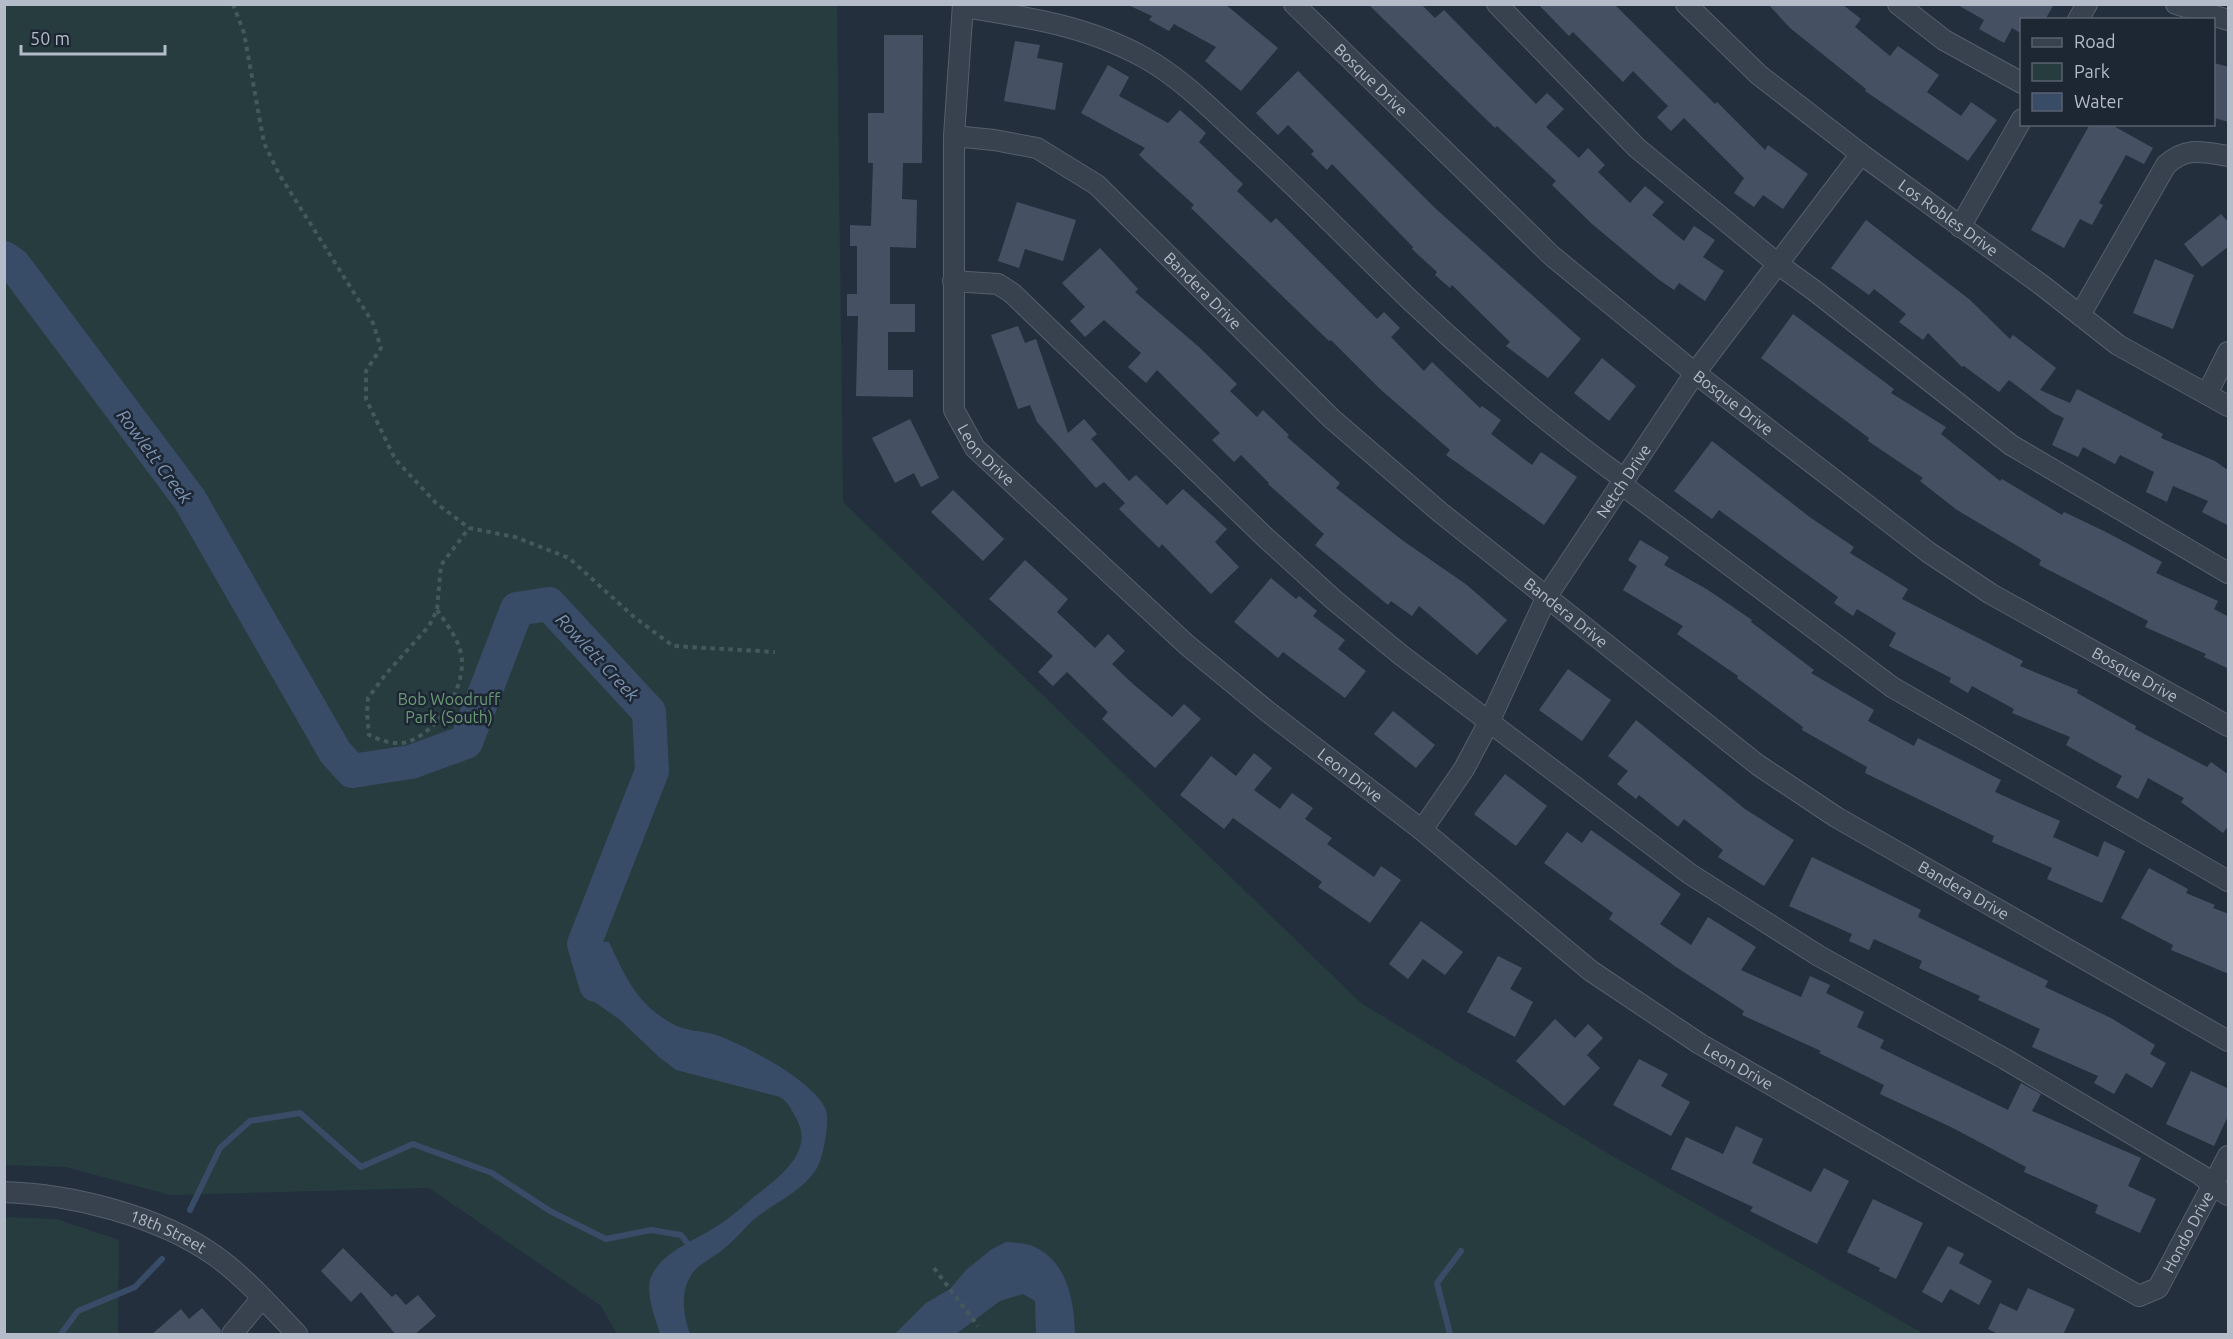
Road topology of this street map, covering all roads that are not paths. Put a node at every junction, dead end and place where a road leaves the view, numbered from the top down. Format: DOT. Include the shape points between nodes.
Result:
graph roads {
  1 [pos="1294,4"];
  2 [pos="1497,4"];
  3 [pos="1686,4"];
  4 [pos="1898,4"];
  5 [pos="2086,4"];
  6 [pos="2176,4"];
  7 [pos="963,6"];
  8 [pos="2079,18"];
  9 [pos="2229,20"];
  10 [pos="2020,82"];
  11 [pos="2020,122"];
  12 [pos="954,136"];
  13 [pos="1861,154"];
  14 [pos="2229,156"];
  15 [pos="1960,227"];
  16 [pos="1779,265"];
  17 [pos="953,281"];
  18 [pos="2080,315"];
  19 [pos="2229,352"];
  20 [pos="1695,373"];
  21 [pos="2207,394"];
  22 [pos="2229,406"];
  23 [pos="1622,482"];
  24 [pos="2229,573"];
  25 [pos="1547,596"];
  26 [pos="1490,720"];
  27 [pos="2229,726"];
  28 [pos="1422,830"];
  29 [pos="2229,881"];
  30 [pos="2229,1041"];
  31 [pos="2229,1156"];
  32 [pos="2220,1190"];
  33 [pos="4,1192"];
  34 [pos="2139,1296"];
  35 [pos="262,1298"];
  36 [pos="232,1335"];
  37 [pos="297,1335"];
  1 -- 20 [label="street, Bosque Drive" via="1552,256"];
  2 -- 16 [label="street" via="1637,148"];
  3 -- 13 [label="street, Los Robles Drive" via="1760,75"];
  4 -- 10 [label="street" via="1944,40"];
  5 -- 8 [label="street"];
  6 -- 9 [label="street"];
  7 -- 12 [label="street, Leon Drive"];
  7 -- 23 [label="street" via="1089,31 1146,58 1196,94 1436,327"];
  11 -- 15 [label="street"];
  12 -- 17 [label="street, Leon Drive"];
  12 -- 25 [label="street, Bandera Drive" via="1037,148 1096,185 1331,418 1441,513"];
  13 -- 15 [label="street, Los Robles Drive"];
  13 -- 16 [label="street, Netch Drive"];
  14 -- 18 [label="street" via="2195,151 2177,155 2166,165"];
  15 -- 18 [label="street, Los Robles Drive"];
  16 -- 20 [label="street, Netch Drive"];
  16 -- 24 [label="street" via="2011,445"];
  17 -- 26 [label="street" via="998,284 1012,294 1334,600"];
  17 -- 28 [label="street, Leon Drive" via="954,410 975,448 1187,645"];
  18 -- 21 [label="street, Los Robles Drive" via="2118,345"];
  19 -- 21 [label="street"];
  20 -- 23 [label="street, Netch Drive"];
  20 -- 27 [label="street, Bosque Drive" via="1928,552 1991,594"];
  21 -- 22 [label="street, Los Robles Drive"];
  23 -- 25 [label="street, Netch Drive"];
  23 -- 29 [label="street" via="1892,687"];
  25 -- 26 [label="street, Netch Drive"];
  25 -- 30 [label="street, Bandera Drive" via="1758,765 1836,817"];
  26 -- 28 [label="street, Netch Drive" via="1464,769"];
  26 -- 32 [label="street" via="1690,874 1819,957 2107,1118 2201,1174"];
  28 -- 34 [label="street, Leon Drive" via="1591,971 1700,1044"];
  31 -- 32 [label="street, Hondo Drive"];
  32 -- 34 [label="street, Hondo Drive" via="2158,1288"];
  33 -- 35 [label="street, 18th Street" via="71,1201 170,1230 215,1256"];
  35 -- 36 [label="street"];
  35 -- 37 [label="street, 18th Street"];
}
